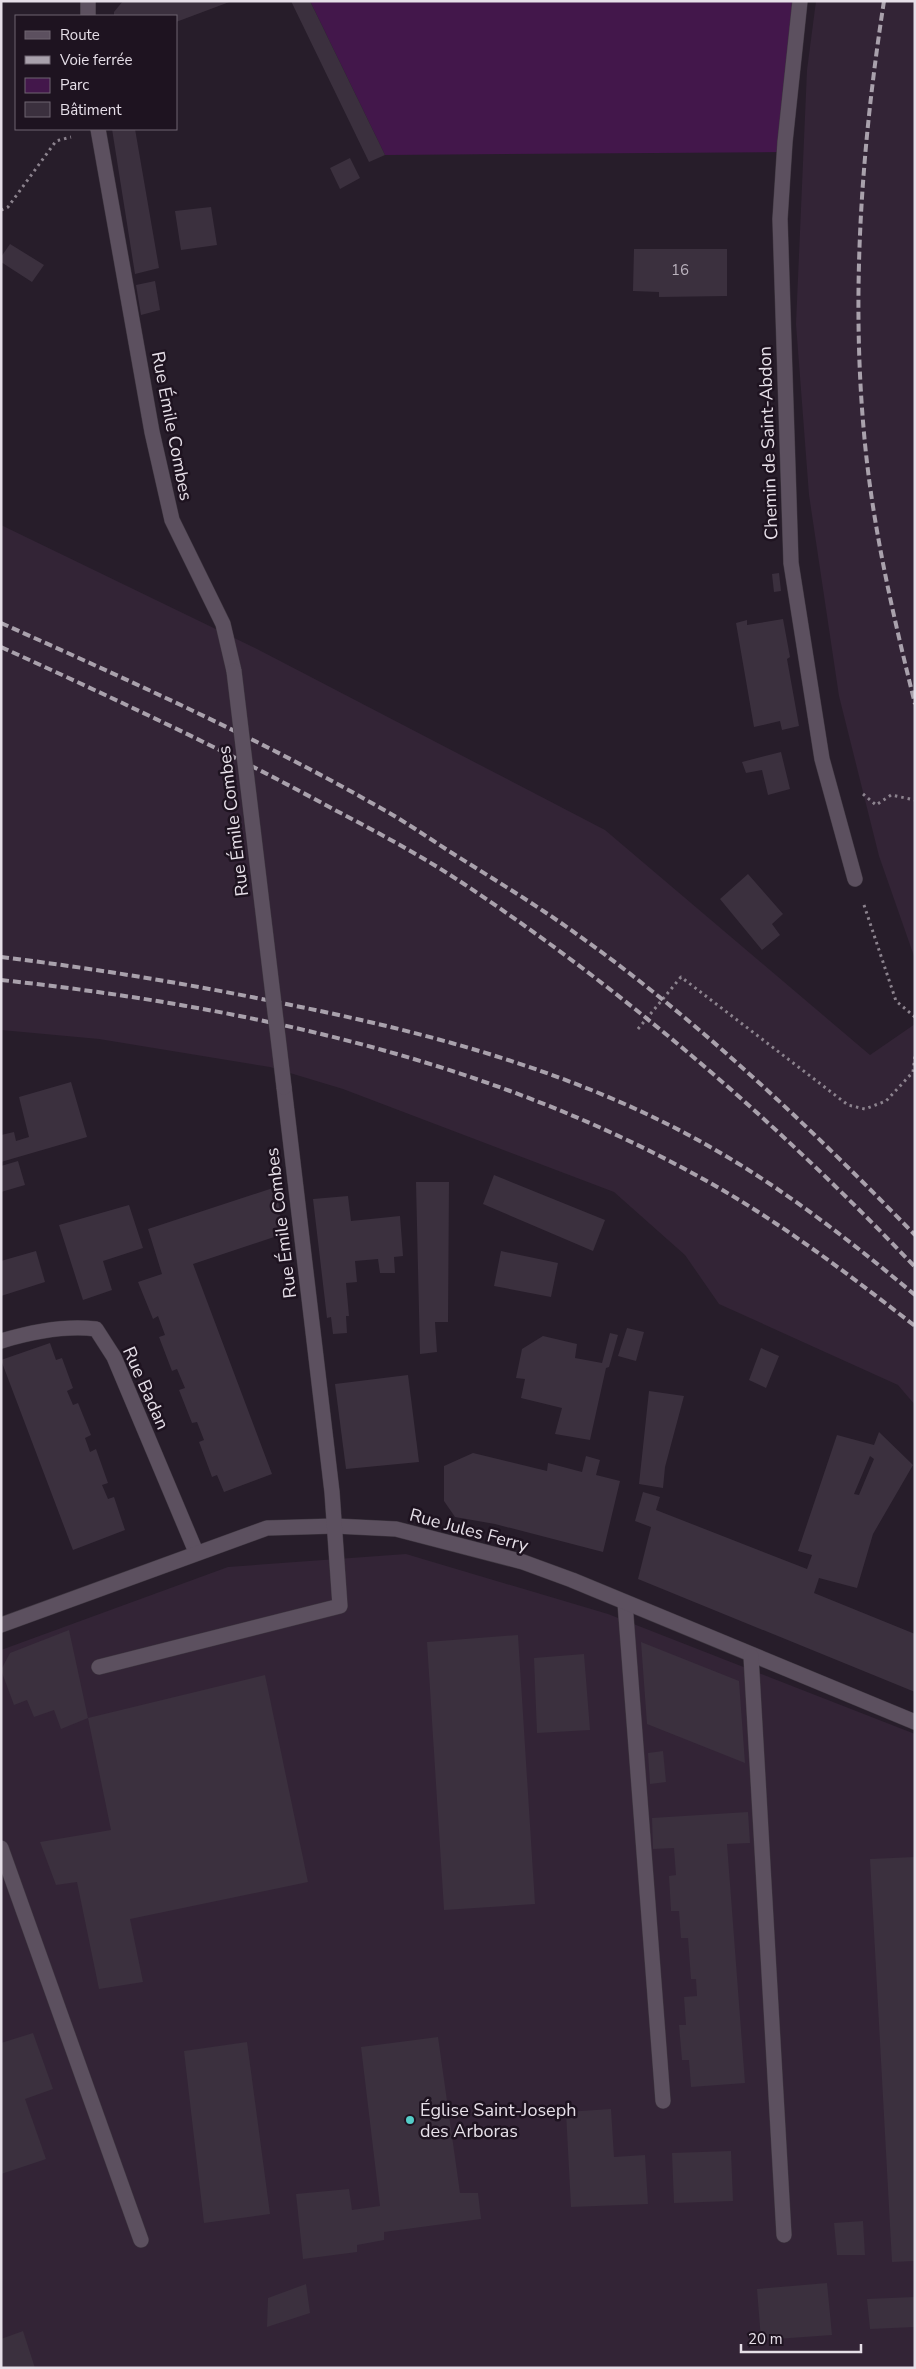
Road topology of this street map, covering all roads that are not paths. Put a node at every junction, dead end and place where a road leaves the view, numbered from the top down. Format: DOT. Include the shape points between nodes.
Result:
graph roads {
  1 [pos="88,1"];
  2 [pos="800,1"];
  3 [pos="88,15"];
  4 [pos="98,130"];
  5 [pos="855,878"];
  6 [pos="1,1341"];
  7 [pos="335,1526"];
  8 [pos="196,1552"];
  9 [pos="625,1603"];
  10 [pos="1,1625"];
  11 [pos="751,1656"];
  12 [pos="99,1667"];
  13 [pos="915,1722"];
  14 [pos="1,1848"];
  15 [pos="663,2101"];
  16 [pos="784,2235"];
  17 [pos="141,2240"];
  1 -- 3 [label="street"];
  2 -- 5 [label="street, Chemin de Saint-Abdon" via="780,219 790,553 822,760"];
  4 -- 7 [label="street, Rue Émile Combes, bridge" via="152,432 172,520 223,624 234,671"];
  6 -- 8 [label="street, Rue Badan" via="27,1333 84,1327 96,1329 114,1357"];
  7 -- 8 [label="street, Rue Jules Ferry" via="267,1528"];
  7 -- 9 [label="street, Rue Jules Ferry" via="396,1529 452,1543 523,1562"];
  7 -- 12 [label="street, Rue Émile Combes" via="340,1606"];
  8 -- 10 [label="street, Rue Jules Ferry"];
  9 -- 11 [label="street, Rue Jules Ferry"];
  9 -- 15 [label="street"];
  11 -- 13 [label="street, Rue Jules Ferry"];
  11 -- 16 [label="street"];
  14 -- 17 [label="street"];
}
